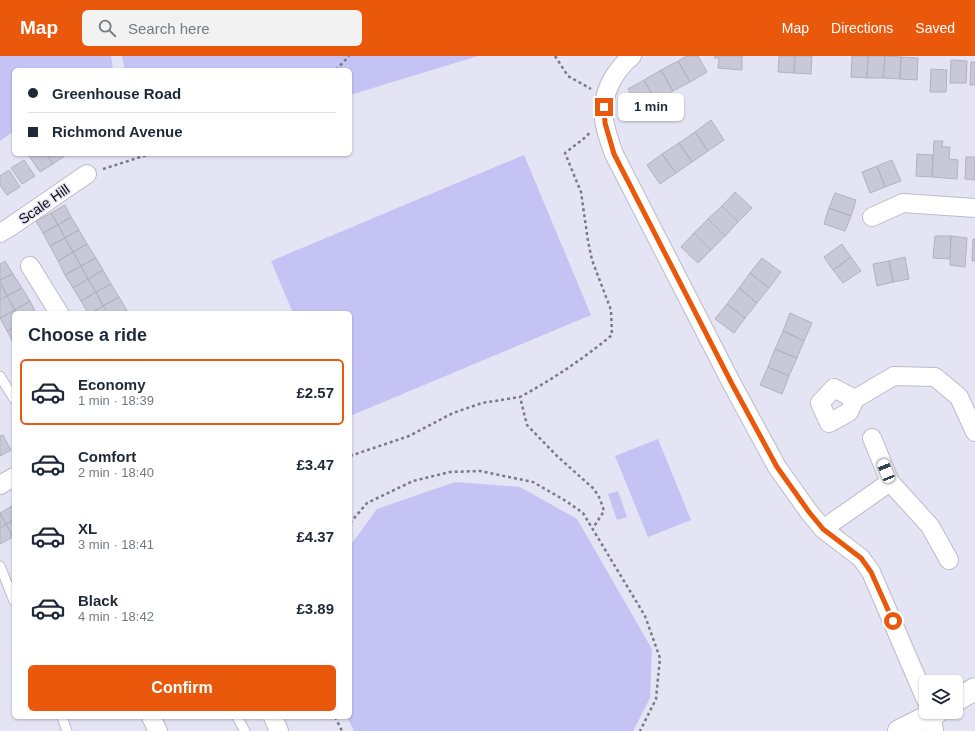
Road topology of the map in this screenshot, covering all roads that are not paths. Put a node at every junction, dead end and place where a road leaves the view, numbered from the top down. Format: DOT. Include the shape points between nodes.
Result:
graph roads {
  1 [pos="632,56"];
  2 [pos="87,174"];
  3 [pos="975,208"];
  4 [pos="872,217"];
  5 [pos="0,233"];
  6 [pos="30,266"];
  7 [pos="58,311"];
  8 [pos="0,376"];
  9 [pos="12,396"];
  10 [pos="855,399"];
  11 [pos="975,432"];
  12 [pos="872,438"];
  13 [pos="12,478"];
  14 [pos="890,482"];
  15 [pos="0,484"];
  16 [pos="823,529"];
  17 [pos="949,560"];
  18 [pos="0,566"];
  19 [pos="12,596"];
  20 [pos="919,684"];
  21 [pos="975,689"];
  22 [pos="963,696"];
  23 [pos="63,719"];
  24 [pos="152,719"];
  25 [pos="238,719"];
  26 [pos="275,719"];
  27 [pos="922,719"];
  28 [pos="67,731"];
  29 [pos="158,731"];
  30 [pos="245,731"];
  31 [pos="279,731"];
  32 [pos="899,731"];
  1 -- 16 [label="street" via="611,80 605,102 605,123 614,154 777,467"];
  2 -- 5 [label="street, Scale Hill"];
  3 -- 4 [label="street" via="903,203"];
  6 -- 7 [label="street"];
  8 -- 9 [label="lane"];
  10 -- 11 [label="street" via="894,376 935,377 959,397"];
  12 -- 14 [label="street"];
  13 -- 15 [label="street"];
  14 -- 16 [label="street"];
  14 -- 17 [label="street" via="930,526"];
  16 -- 20 [label="street" via="861,558 871,572"];
  18 -- 19 [label="lane"];
  21 -- 22 [label="street"];
  23 -- 28 [label="lane"];
  24 -- 29 [label="street"];
  25 -- 30 [label="lane"];
  26 -- 31 [label="street"];
  27 -- 32 [label="street"];
}
